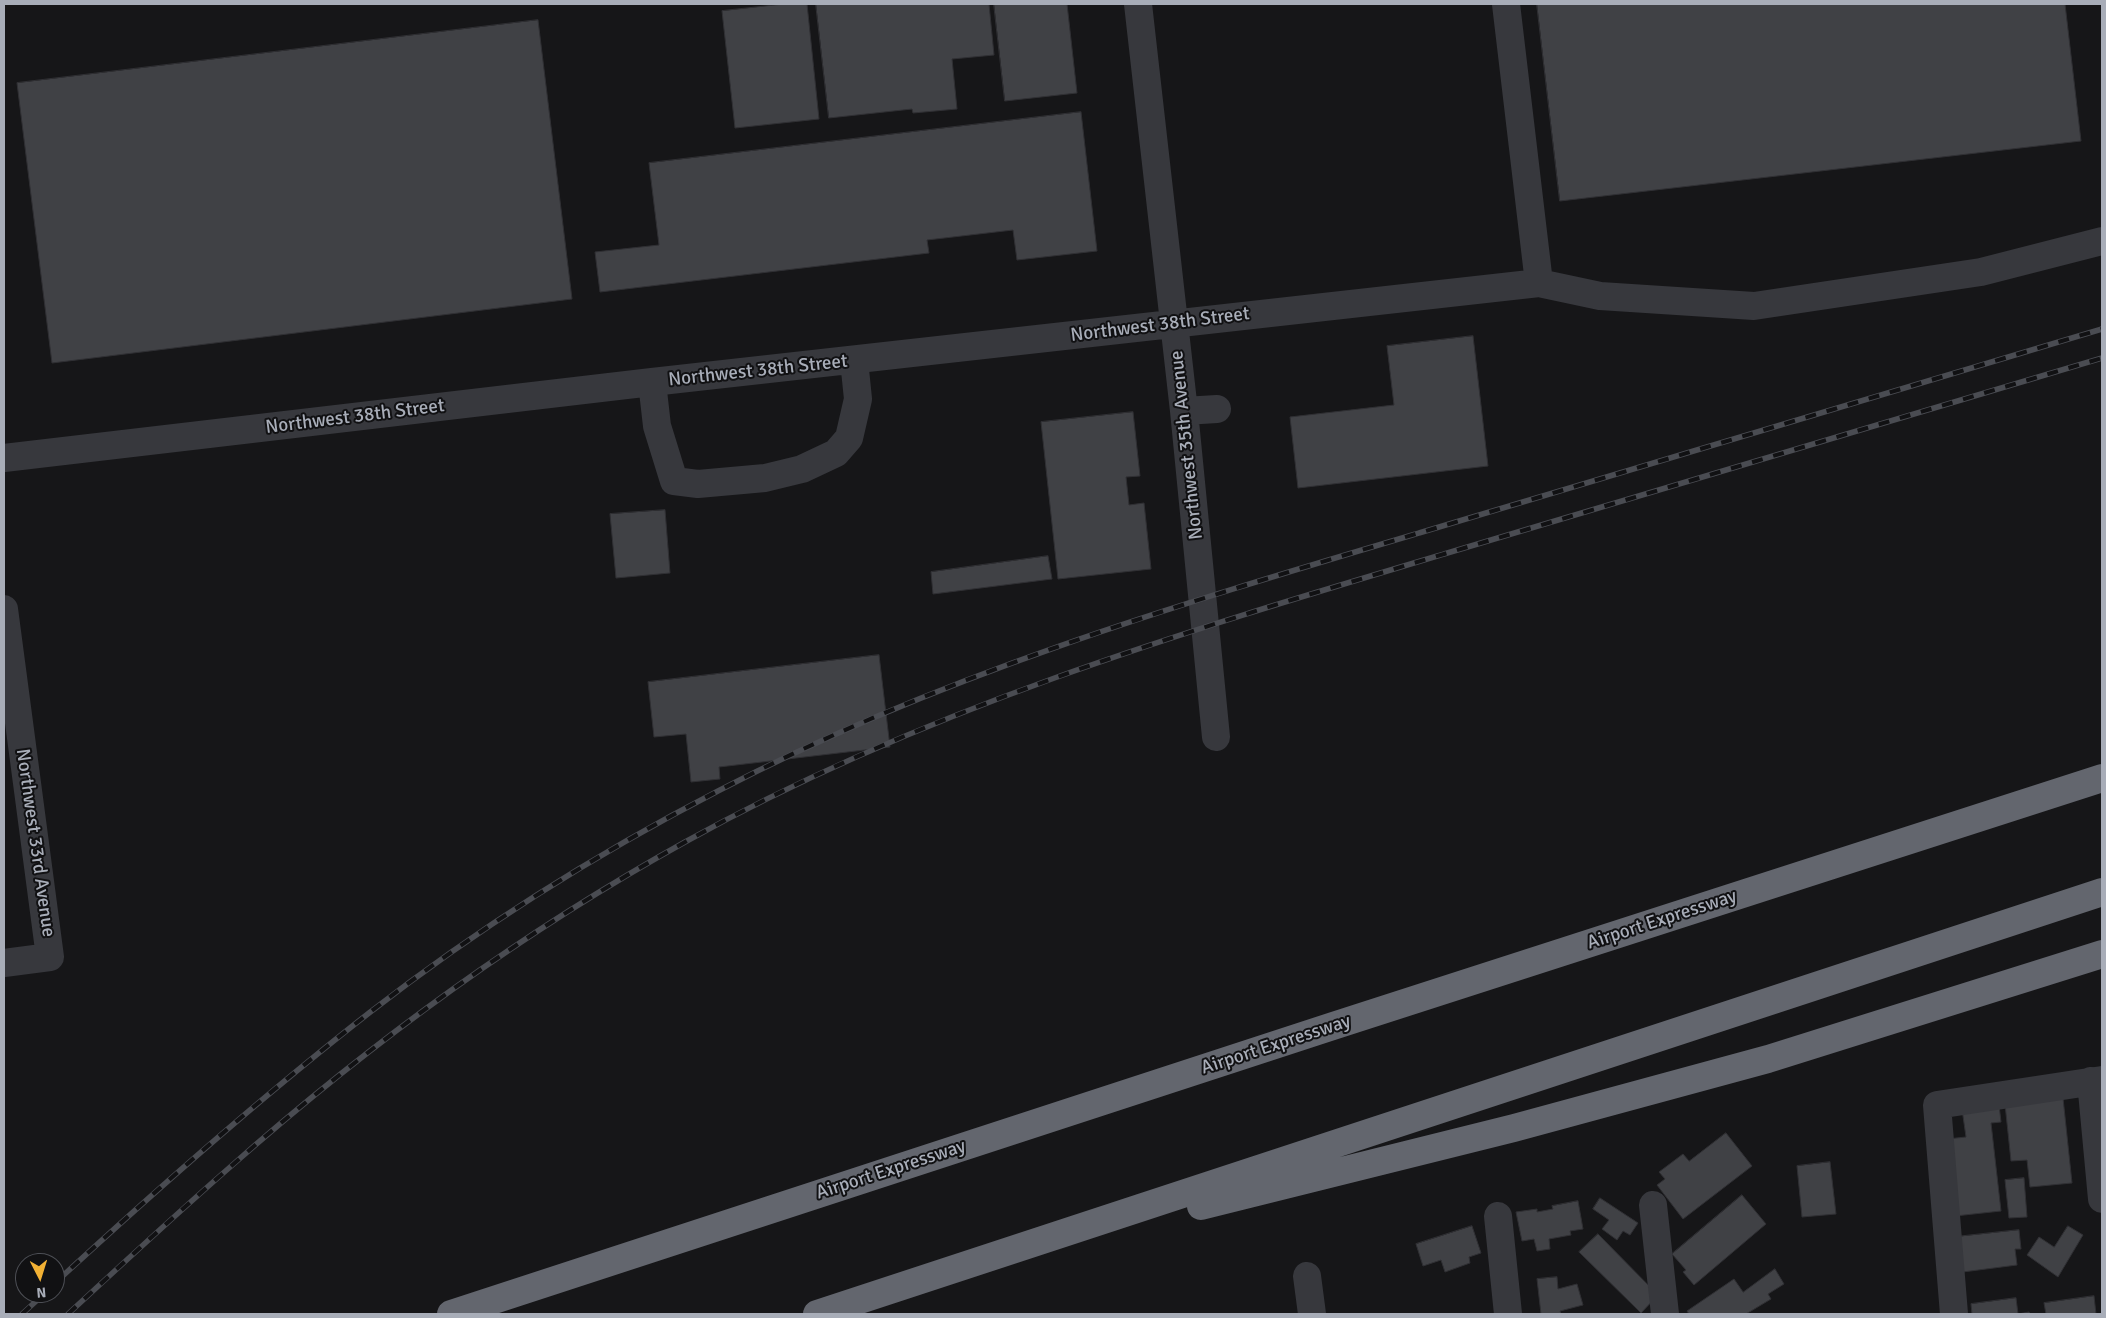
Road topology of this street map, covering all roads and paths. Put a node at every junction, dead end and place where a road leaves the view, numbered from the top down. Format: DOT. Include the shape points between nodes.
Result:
graph roads {
  1 [pos="1138,4"];
  2 [pos="1506,4"];
  3 [pos="2102,241"];
  4 [pos="1539,283"];
  5 [pos="1174,324"];
  6 [pos="854,360"];
  7 [pos="652,382"];
  8 [pos="1217,409"];
  9 [pos="1184,411"];
  10 [pos="4,458"];
  11 [pos="4,609"];
  12 [pos="1216,737"];
  13 [pos="2102,778"];
  14 [pos="2102,892"];
  15 [pos="2102,954"];
  16 [pos="4,963"];
  17 [pos="2096,1080"];
  18 [pos="2102,1199"];
  19 [pos="1653,1205"];
  20 [pos="1498,1216"];
  21 [pos="988,1258"];
  22 [pos="1307,1276"];
  23 [pos="451,1314"];
  24 [pos="817,1314"];
  25 [pos="1312,1314"];
  26 [pos="1508,1314"];
  27 [pos="1665,1314"];
  28 [pos="1954,1314"];
  1 -- 5 [label="street, Northwest 35th Avenue"];
  2 -- 4 [label="street"];
  3 -- 4 [label="street, Northwest 38th Street" via="1982,272 1754,306 1600,296"];
  4 -- 5 [label="street, Northwest 38th Street"];
  5 -- 6 [label="street, Northwest 38th Street"];
  5 -- 9 [label="street, Northwest 35th Avenue"];
  6 -- 7 [label="street, Northwest 38th Street"];
  6 -- 7 [label="street" via="858,399 850,438 836,453 802,469 765,478 698,484 674,481 657,426"];
  7 -- 10 [label="street, Northwest 38th Street"];
  8 -- 9 [label="street"];
  9 -- 12 [label="street, Northwest 35th Avenue"];
  11 -- 16 [label="street, Northwest 33rd Avenue" via="50,957"];
  13 -- 23 [label="highway, Airport Expressway"];
  14 -- 21 [label="highway"];
  15 -- 21 [label="highway" via="1750,1064 1514,1128"];
  17 -- 18 [label="street"];
  17 -- 28 [label="street" via="1937,1105"];
  19 -- 27 [label="street"];
  20 -- 26 [label="street"];
  21 -- 24 [label="highway"];
  22 -- 25 [label="street"];
}
